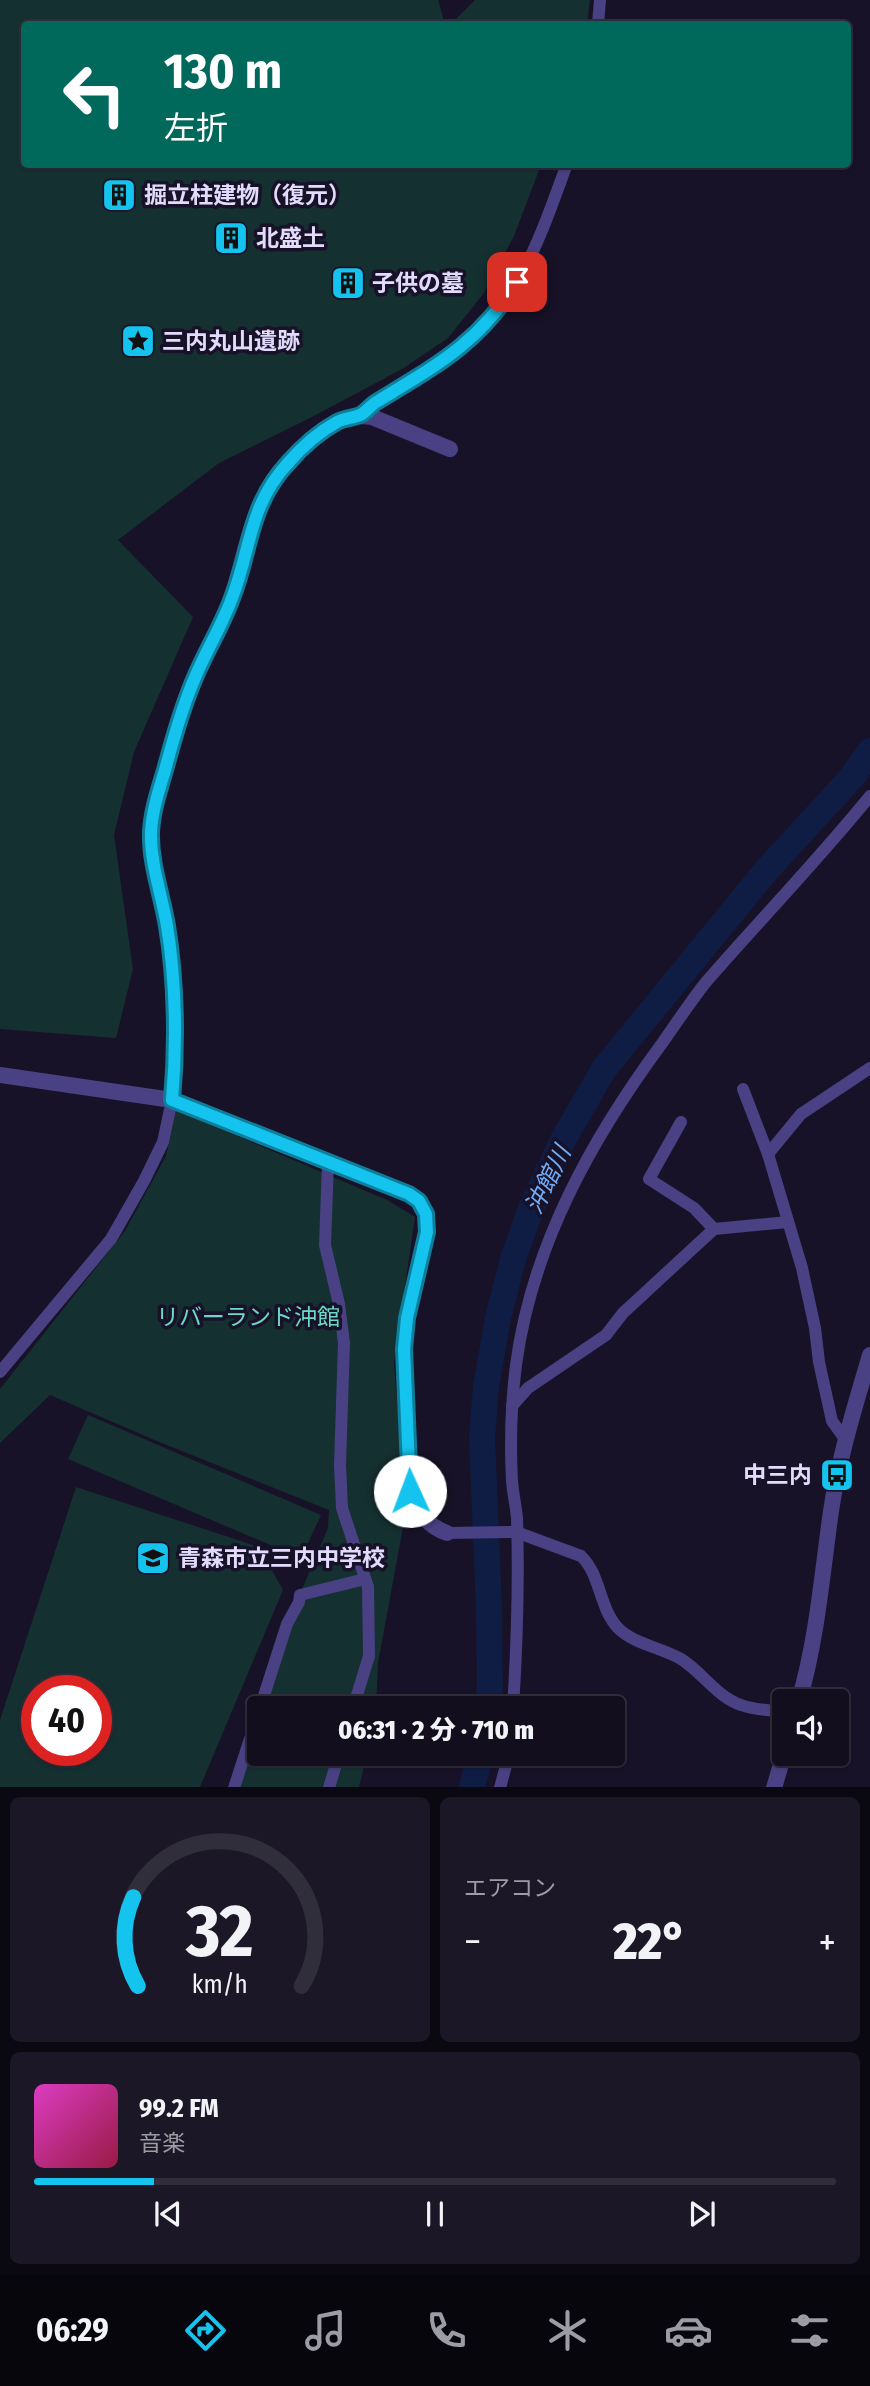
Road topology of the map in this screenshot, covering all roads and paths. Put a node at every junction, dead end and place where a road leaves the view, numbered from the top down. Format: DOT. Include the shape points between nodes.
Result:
graph roads {
  1 [pos="600,0"];
  2 [pos="598,21"];
  3 [pos="565,168"];
  4 [pos="360,415"];
  5 [pos="450,449"];
  6 [pos="870,796"];
  7 [pos="870,1068"];
  8 [pos="0,1075"];
  9 [pos="743,1090"];
  10 [pos="172,1100"];
  11 [pos="681,1122"];
  12 [pos="768,1154"];
  13 [pos="328,1162"];
  14 [pos="789,1222"];
  15 [pos="714,1229"];
  16 [pos="870,1355"];
  17 [pos="0,1373"];
  18 [pos="863,1399"];
  19 [pos="512,1406"];
  20 [pos="845,1439"];
  21 [pos="455,1532"];
  22 [pos="512,1532"];
  23 [pos="365,1579"];
  24 [pos="802,1689"];
  25 [pos="263,1696"];
  26 [pos="357,1696"];
  27 [pos="514,1696"];
  28 [pos="772,1710"];
  29 [pos="247,1746"];
  30 [pos="335,1766"];
  31 [pos="506,1766"];
  32 [pos="780,1766"];
  33 [pos="234,1787"];
  34 [pos="328,1787"];
  35 [pos="500,1787"];
  36 [pos="774,1787"];
  1 -- 2 [label="street"];
  3 -- 4 [label="street" via="527,268 484,328 457,352"];
  4 -- 5 [label="street"];
  4 -- 10 [label="street" via="337,422 296,454 263,499 236,590 202,662 157,797 151,833 168,928 175,1067"];
  6 -- 19 [label="street" via="705,985 614,1110 553,1225 529,1302"];
  7 -- 12 [label="street" via="801,1114"];
  8 -- 10 [label="street"];
  9 -- 12 [label="street"];
  10 -- 13 [label="street"];
  10 -- 17 [label="street" via="163,1142 111,1239"];
  11 -- 15 [label="street" via="649,1178 683,1199"];
  12 -- 14 [label="street"];
  13 -- 21 [label="street" via="419,1201 426,1214 427,1232 404,1349 410,1491 429,1523"];
  13 -- 23 [label="street" via="325,1245 344,1343 342,1508"];
  14 -- 15 [label="street"];
  14 -- 20 [label="street" via="809,1297 832,1421"];
  15 -- 19 [label="street" via="623,1313 606,1335 528,1388"];
  16 -- 18 [label="street"];
  18 -- 20 [label="street"];
  19 -- 22 [label="street"];
  20 -- 24 [label="street" via="831,1508 815,1637"];
  21 -- 22 [label="street"];
  22 -- 27 [label="street"];
  22 -- 28 [label="street" via="581,1556 617,1627 636,1641 683,1660 741,1705"];
  23 -- 25 [label="street" via="300,1595"];
  23 -- 26 [label="street" via="369,1656"];
  29 -- 33 [label="street"];
  30 -- 34 [label="street"];
  31 -- 35 [label="street"];
  32 -- 36 [label="street"];
}
